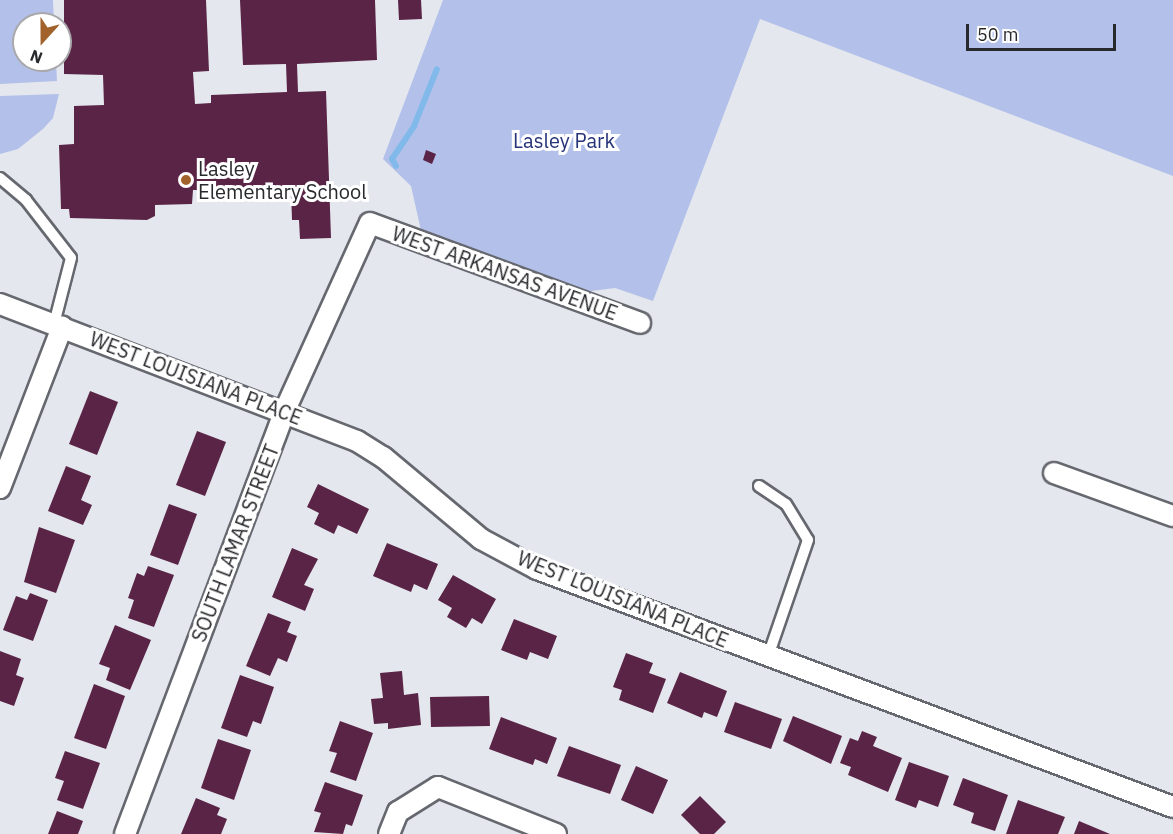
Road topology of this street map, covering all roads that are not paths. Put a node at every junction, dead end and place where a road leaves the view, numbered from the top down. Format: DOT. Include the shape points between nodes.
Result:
graph roads {
  1 [pos="0,178"];
  2 [pos="370,223"];
  3 [pos="0,304"];
  4 [pos="640,323"];
  5 [pos="58,325"];
  6 [pos="285,410"];
  7 [pos="1054,473"];
  8 [pos="759,486"];
  9 [pos="0,488"];
  10 [pos="1173,516"];
  11 [pos="768,656"];
  12 [pos="1173,807"];
  13 [pos="125,834"];
  14 [pos="389,834"];
  15 [pos="556,834"];
  1 -- 5 [label="lane" via="26,200 71,258"];
  2 -- 4 [label="street, WEST ARKANSAS AVENUE"];
  2 -- 6 [label="street, SOUTH LAMAR STREET"];
  3 -- 5 [label="street, WEST LOUISIANA PLACE"];
  5 -- 6 [label="street, WEST LOUISIANA PLACE"];
  5 -- 9 [label="street"];
  6 -- 11 [label="street, WEST LOUISIANA PLACE" via="383,457 481,538 537,569"];
  6 -- 13 [label="street, SOUTH LAMAR STREET"];
  7 -- 10 [label="street"];
  8 -- 11 [label="lane" via="786,504 808,540"];
  11 -- 12 [label="street, WEST LOUISIANA PLACE"];
  14 -- 15 [label="street" via="398,812 438,787"];
}
